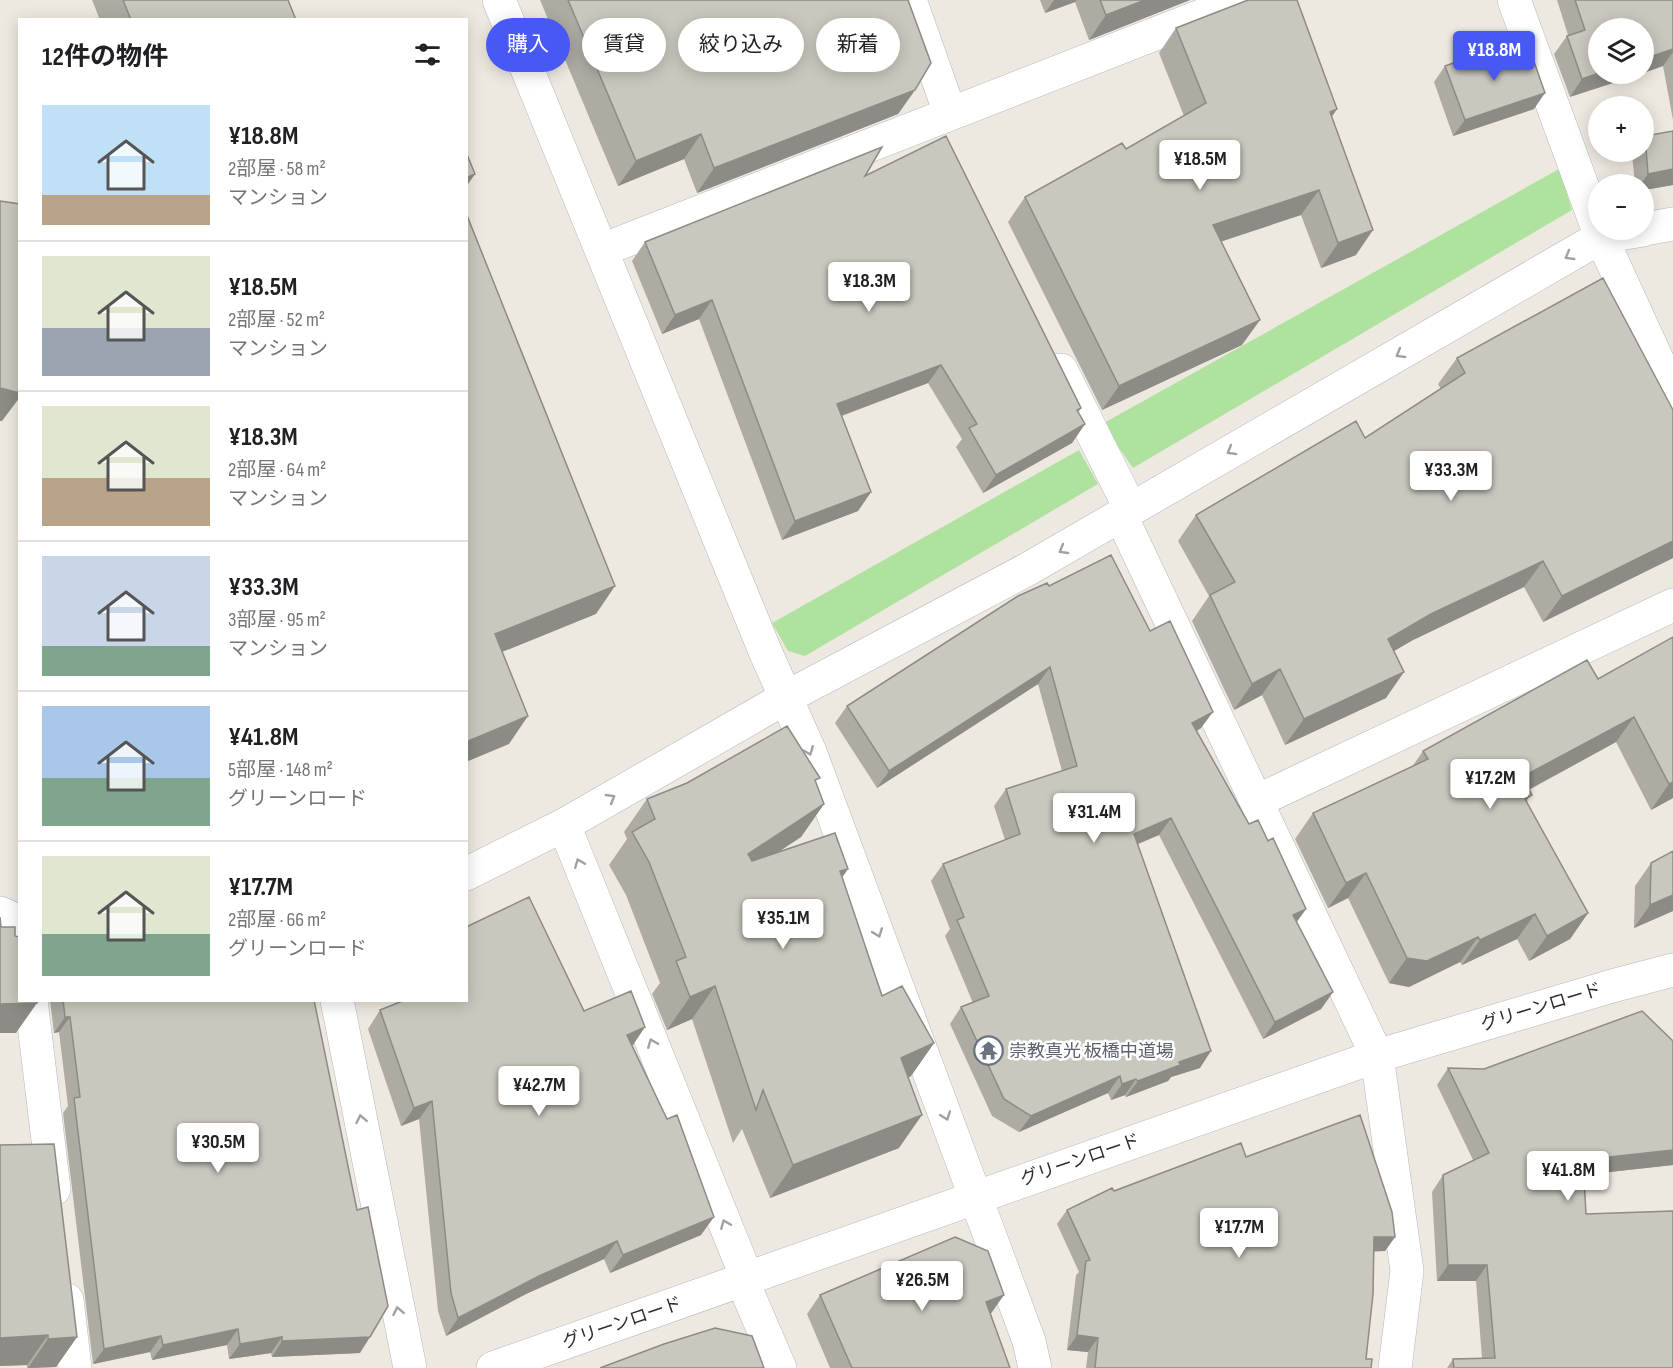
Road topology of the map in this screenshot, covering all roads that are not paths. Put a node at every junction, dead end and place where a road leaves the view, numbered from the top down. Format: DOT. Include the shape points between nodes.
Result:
graph roads {
  1 [pos="499,0"];
  2 [pos="910,0"];
  3 [pos="1242,0"];
  4 [pos="1514,0"];
  5 [pos="943,116"];
  6 [pos="952,150"];
  7 [pos="1588,204"];
  8 [pos="1673,224"];
  9 [pos="1654,227"];
  10 [pos="1595,240"];
  11 [pos="1601,240"];
  12 [pos="602,250"];
  13 [pos="1048,342"];
  14 [pos="1673,394"];
  15 [pos="1126,513"];
  16 [pos="1673,605"];
  17 [pos="787,697"];
  18 [pos="1257,801"];
  19 [pos="564,825"];
  20 [pos="468,873"];
  21 [pos="0,913"];
  22 [pos="18,921"];
  23 [pos="1673,970"];
  24 [pos="31,1002"];
  25 [pos="337,1002"];
  26 [pos="1377,1056"];
  27 [pos="976,1197"];
  28 [pos="57,1214"];
  29 [pos="64,1273"];
  30 [pos="745,1279"];
  31 [pos="75,1368"];
  32 [pos="410,1368"];
  33 [pos="492,1368"];
  34 [pos="780,1368"];
  35 [pos="1035,1368"];
  36 [pos="1395,1368"];
  1 -- 12 [label="street"];
  2 -- 5 [label="street"];
  3 -- 5 [label="street"];
  4 -- 7 [label="street"];
  5 -- 6 [label="street"];
  5 -- 12 [label="street"];
  8 -- 9 [label="street"];
  10 -- 15 [label="street, one-way"];
  11 -- 14 [label="street"];
  12 -- 17 [label="street" via="760,640"];
  13 -- 15 [label="street"];
  15 -- 17 [label="street, one-way"];
  15 -- 18 [label="street"];
  16 -- 18 [label="street"];
  19 -- 17 [label="street, one-way"];
  17 -- 27 [label="street, one-way"];
  18 -- 26 [label="street"];
  19 -- 20 [label="street"];
  30 -- 19 [label="street, one-way"];
  21 -- 22 [label="street"];
  23 -- 26 [label="street, グリーンロード"];
  24 -- 28 [label="street"];
  32 -- 25 [label="street, one-way"];
  26 -- 27 [label="street, グリーンロード"];
  26 -- 36 [label="street" via="1407,1271"];
  27 -- 30 [label="street, グリーンロード"];
  27 -- 35 [label="street" via="1029,1341"];
  29 -- 31 [label="street"];
  30 -- 33 [label="street, グリーンロード"];
  30 -- 34 [label="street"];
}
